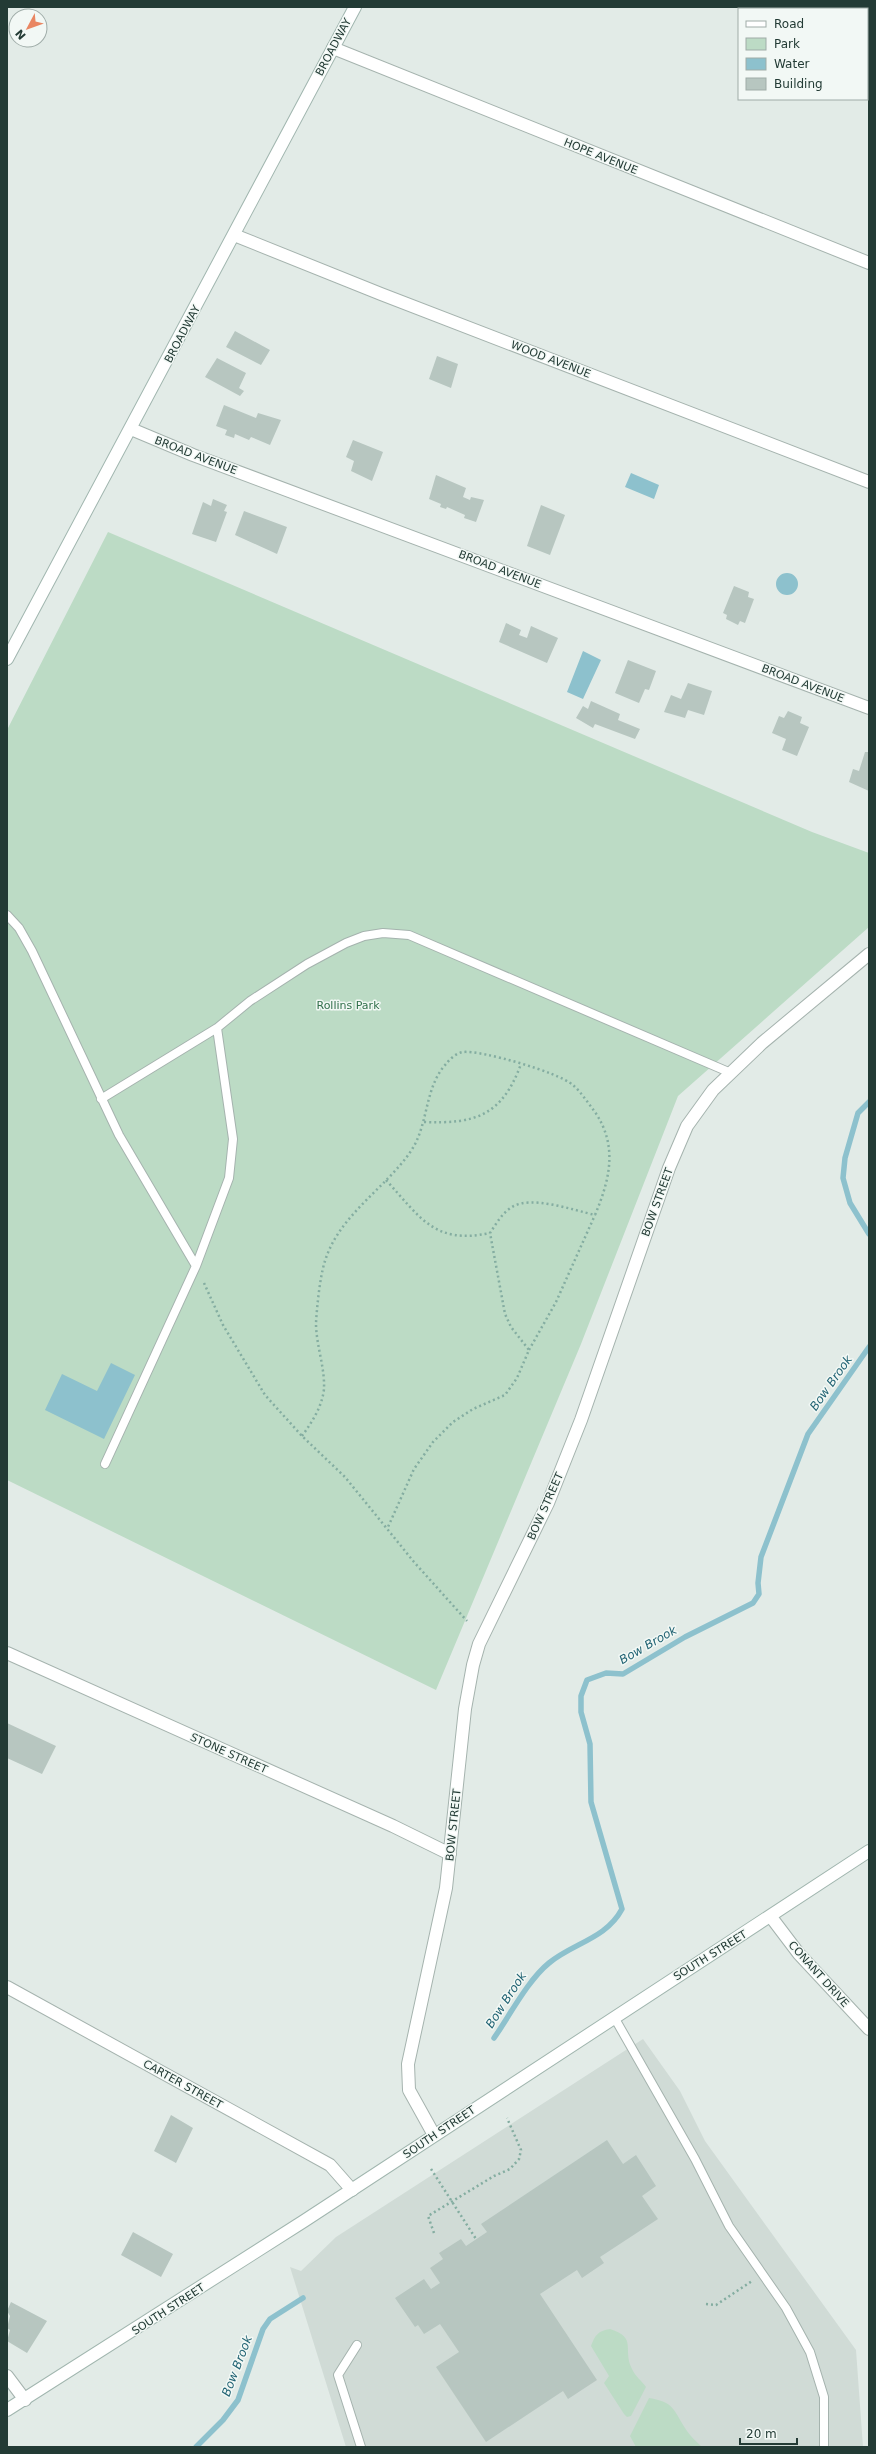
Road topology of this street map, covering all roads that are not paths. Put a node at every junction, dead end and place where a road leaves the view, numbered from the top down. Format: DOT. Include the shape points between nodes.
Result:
graph roads {
  1 [pos="355,7"];
  2 [pos="333,48"];
  3 [pos="234,235"];
  4 [pos="869,263"];
  5 [pos="131,429"];
  6 [pos="869,482"];
  7 [pos="8,654"];
  8 [pos="869,708"];
  9 [pos="7,915"];
  10 [pos="869,954"];
  11 [pos="217,1028"];
  12 [pos="731,1073"];
  13 [pos="101,1099"];
  14 [pos="196,1266"];
  15 [pos="105,1464"];
  16 [pos="7,1653"];
  17 [pos="869,1851"];
  18 [pos="450,1854"];
  19 [pos="771,1917"];
  20 [pos="7,1987"];
  21 [pos="614,2016"];
  22 [pos="869,2029"];
  23 [pos="434,2135"];
  24 [pos="352,2190"];
  25 [pos="356,2345"];
  26 [pos="7,2376"];
  27 [pos="25,2400"];
  28 [pos="7,2410"];
  29 [pos="361,2447"];
  30 [pos="824,2447"];
  1 -- 2 [label="street, BROADWAY"];
  2 -- 3 [label="street, BROADWAY"];
  2 -- 4 [label="street, HOPE AVENUE"];
  3 -- 5 [label="street, BROADWAY"];
  3 -- 6 [label="street, WOOD AVENUE"];
  5 -- 7 [label="street, BROADWAY"];
  5 -- 8 [label="street, BROAD AVENUE"];
  9 -- 13 [label="lane" via="19,928 32,951"];
  10 -- 12 [label="street, BOW STREET"];
  11 -- 12 [label="lane" via="250,1001 307,964 346,943 364,936 383,933 409,936"];
  11 -- 13 [label="lane"];
  11 -- 14 [label="lane" via="233,1139 229,1178"];
  12 -- 18 [label="street, BOW STREET" via="713,1090 687,1126 669,1168 581,1420 551,1496 479,1644 465,1709"];
  13 -- 14 [label="lane" via="119,1135"];
  14 -- 15 [label="lane"];
  16 -- 18 [label="street, STONE STREET"];
  17 -- 19 [label="street, SOUTH STREET"];
  18 -- 23 [label="street, BOW STREET" via="446,1888 408,2064 409,2090"];
  19 -- 21 [label="street, SOUTH STREET"];
  19 -- 22 [label="street, CONANT DRIVE" via="799,1954"];
  20 -- 24 [label="street, CARTER STREET" via="330,2164"];
  21 -- 23 [label="street, SOUTH STREET"];
  21 -- 30 [label="lane" via="695,2159 729,2226 786,2308 810,2352 824,2397"];
  23 -- 24 [label="street, SOUTH STREET"];
  24 -- 27 [label="street, SOUTH STREET"];
  25 -- 29 [label="lane" via="338,2375"];
  26 -- 27 [label="street"];
  27 -- 28 [label="street, SOUTH STREET"];
}
